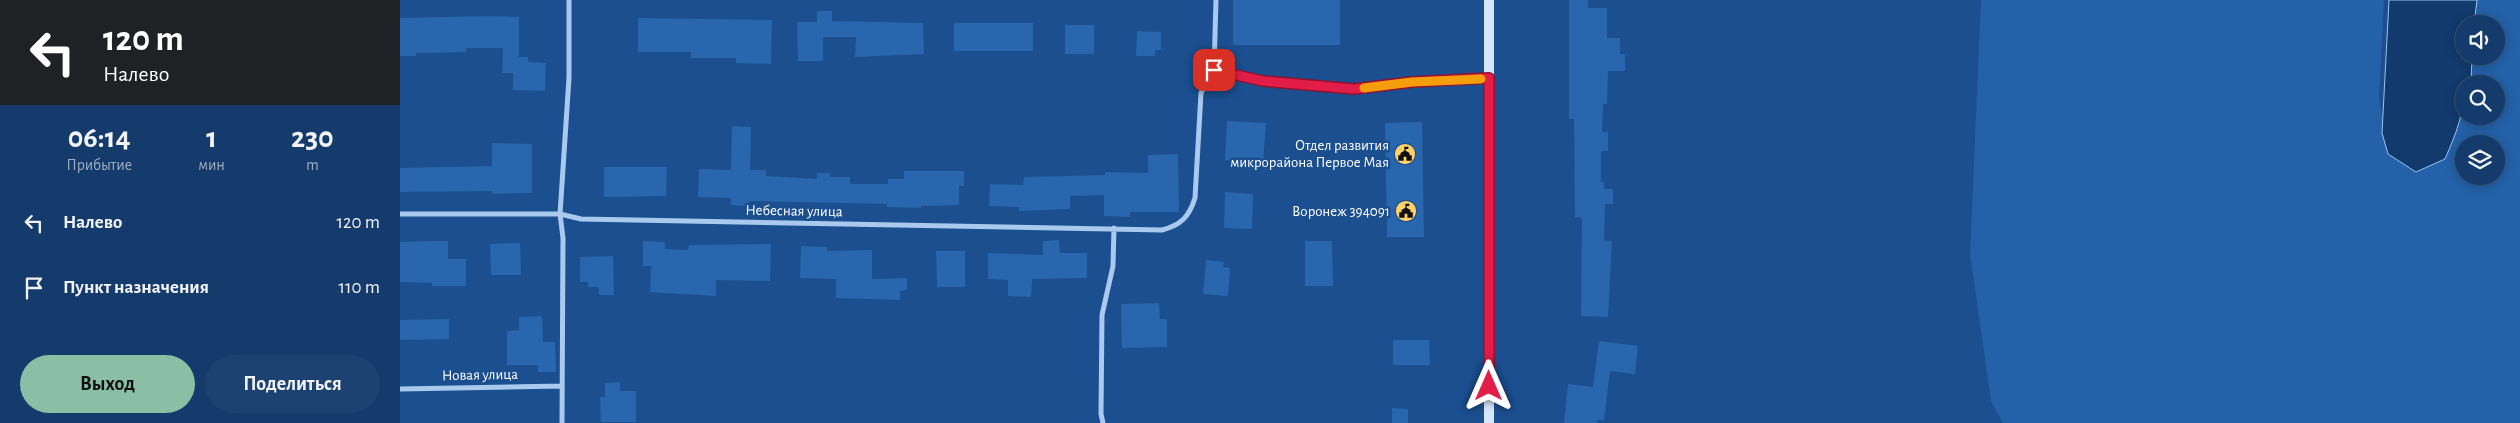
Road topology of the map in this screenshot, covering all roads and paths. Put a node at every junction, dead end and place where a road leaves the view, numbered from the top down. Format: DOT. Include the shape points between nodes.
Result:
graph roads {
  1 [pos="569,0"];
  2 [pos="1216,0"];
  3 [pos="1488,0"];
  4 [pos="1214,70"];
  5 [pos="1489,78"];
  6 [pos="400,214"];
  7 [pos="560,214"];
  8 [pos="1114,228"];
  9 [pos="561,386"];
  10 [pos="400,389"];
  11 [pos="562,423"];
  12 [pos="1104,423"];
  13 [pos="1489,423"];
  1 -- 7 [label="street" via="569,78"];
  2 -- 4 [label="street"];
  3 -- 5 [label="street"];
  4 -- 5 [label="street" via="1263,81 1354,89"];
  4 -- 8 [label="street, Небесная улица" via="1201,93 1195,198 1191,211 1175,227 1162,230"];
  5 -- 13 [label="street"];
  6 -- 7 [label="street, Небесная улица"];
  7 -- 8 [label="street, Небесная улица" via="581,220"];
  7 -- 9 [label="street" via="563,238"];
  8 -- 12 [label="street" via="1113,266 1102,315 1101,414"];
  9 -- 10 [label="street, Новая улица"];
  9 -- 11 [label="street"];
}
